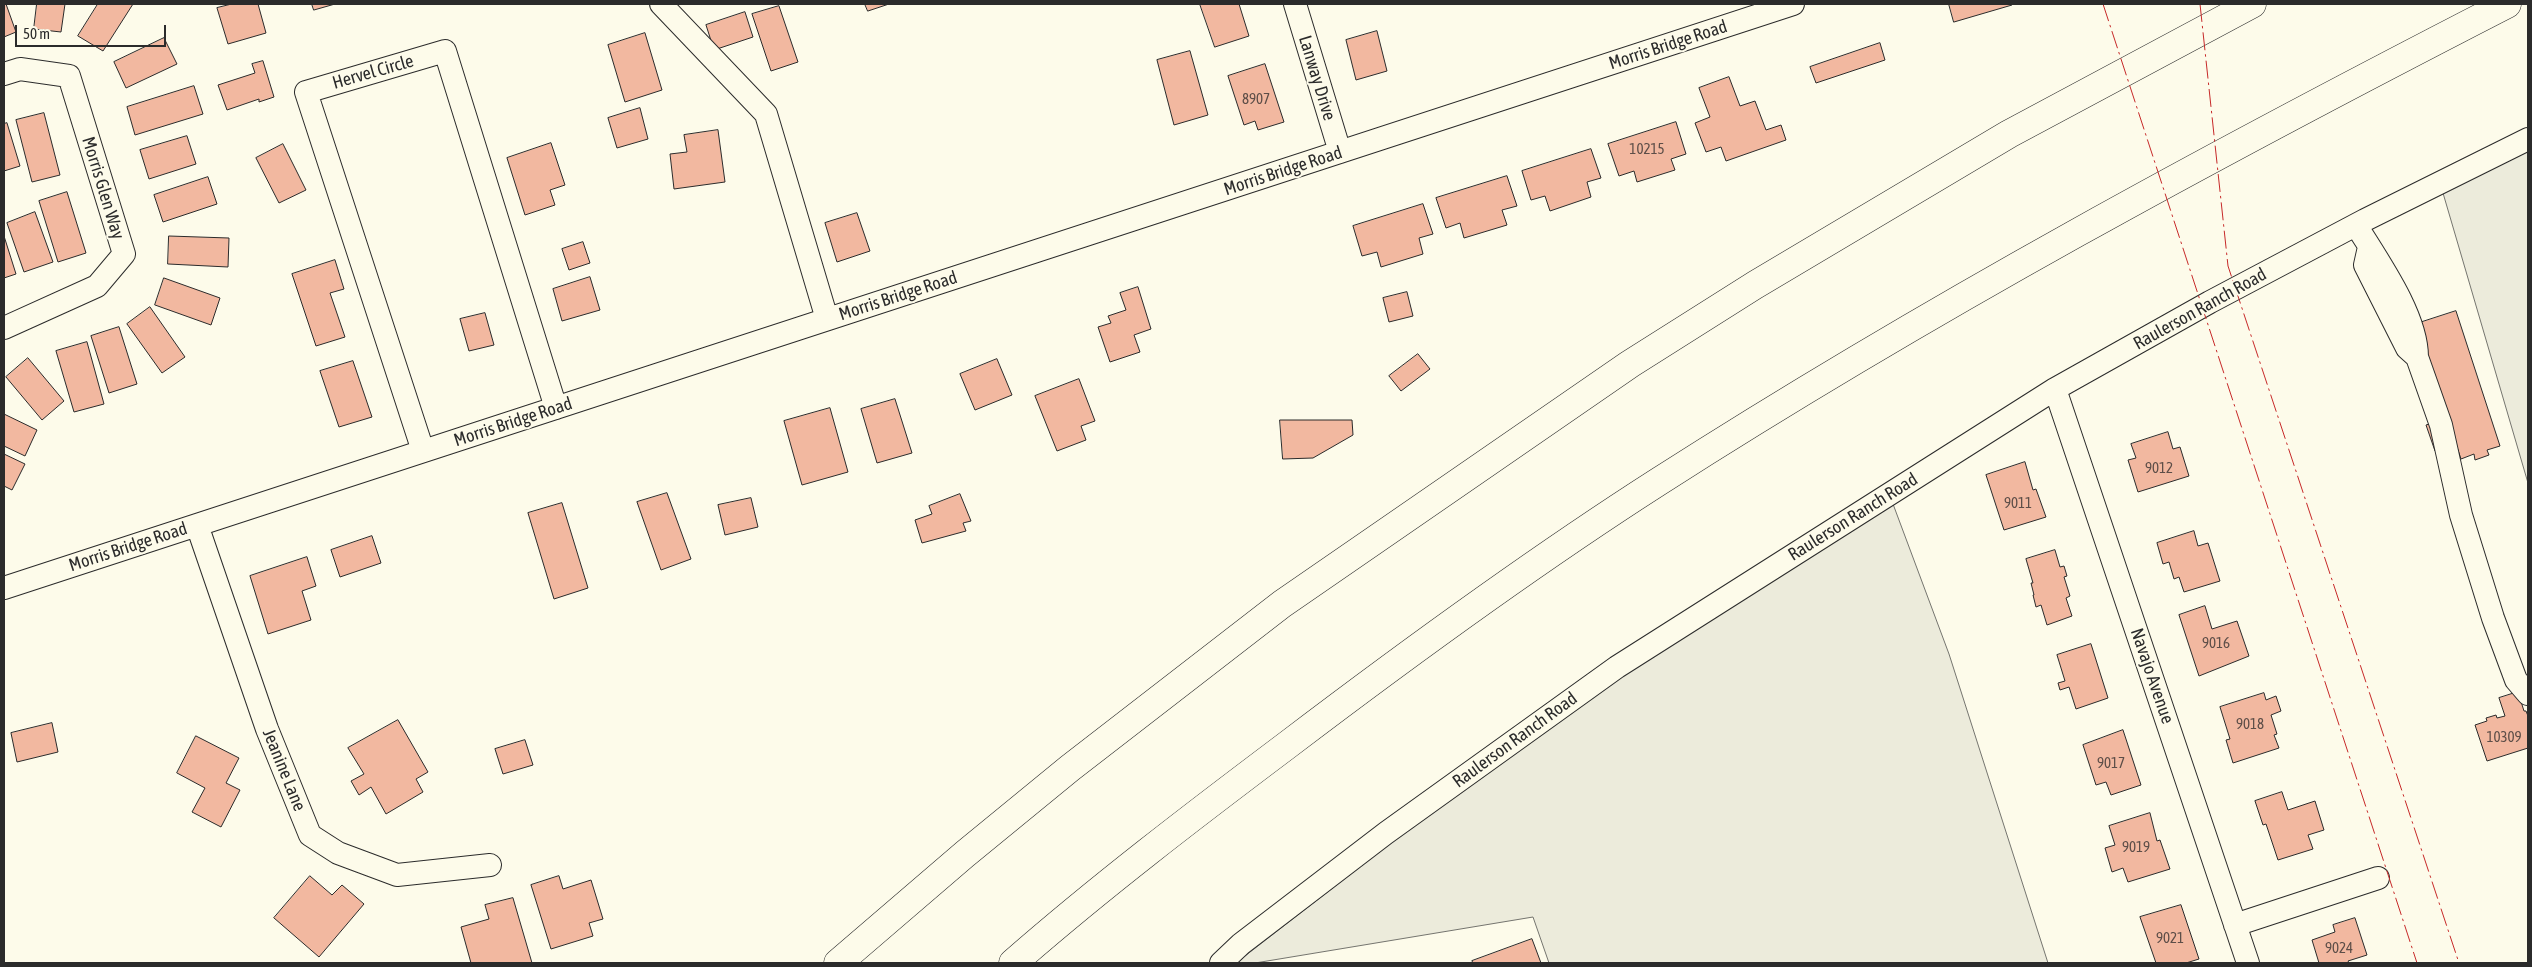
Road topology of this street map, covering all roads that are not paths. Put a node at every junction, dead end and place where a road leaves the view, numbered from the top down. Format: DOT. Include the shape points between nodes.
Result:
graph roads {
  1 [pos="661,4"];
  2 [pos="1295,4"];
  3 [pos="1793,4"];
  4 [pos="2252,4"];
  5 [pos="2507,4"];
  6 [pos="4,74"];
  7 [pos="2528,139"];
  8 [pos="1340,152"];
  9 [pos="2356,225"];
  10 [pos="827,319"];
  11 [pos="4,328"];
  12 [pos="2055,389"];
  13 [pos="556,408"];
  14 [pos="423,451"];
  15 [pos="198,524"];
  16 [pos="4,588"];
  17 [pos="2528,694"];
  18 [pos="490,865"];
  19 [pos="2378,878"];
  20 [pos="2235,924"];
  21 [pos="838,963"];
  22 [pos="1013,963"];
  23 [pos="1221,963"];
  24 [pos="2248,963"];
  1 -- 10 [label="street" via="766,114"];
  2 -- 8 [label="street, Lanway Drive"];
  3 -- 8 [label="street, Morris Bridge Road"];
  4 -- 21 [label="highway" via="2000,139 1755,285 1606,380 1275,610 1070,768"];
  5 -- 22 [label="highway" via="2134,202 1814,385 1655,484 1499,590 1198,811"];
  6 -- 11 [label="street, Morris Glen Way" via="20,69 69,76 124,254 98,286"];
  7 -- 9 [label="street, Raulerson Ranch Road"];
  8 -- 10 [label="street, Morris Bridge Road"];
  9 -- 12 [label="street, Raulerson Ranch Road"];
  9 -- 17 [label="street" via="2395,289 2417,342 2417,357 2441,425 2461,515 2493,618 2516,680"];
  10 -- 13 [label="street, Morris Bridge Road"];
  12 -- 20 [label="street, Navajo Avenue"];
  12 -- 23 [label="street, Raulerson Ranch Road" via="1617,667 1378,839"];
  13 -- 14 [label="street, Morris Bridge Road"];
  13 -- 14 [label="street, Hervel Circle" via="445,51 306,92"];
  14 -- 15 [label="street, Morris Bridge Road"];
  15 -- 16 [label="street, Morris Bridge Road"];
  15 -- 18 [label="street, Jeanine Lane" via="267,729 310,835 338,853 397,875"];
  19 -- 20 [label="street"];
  20 -- 24 [label="street, Navajo Avenue"];
}
